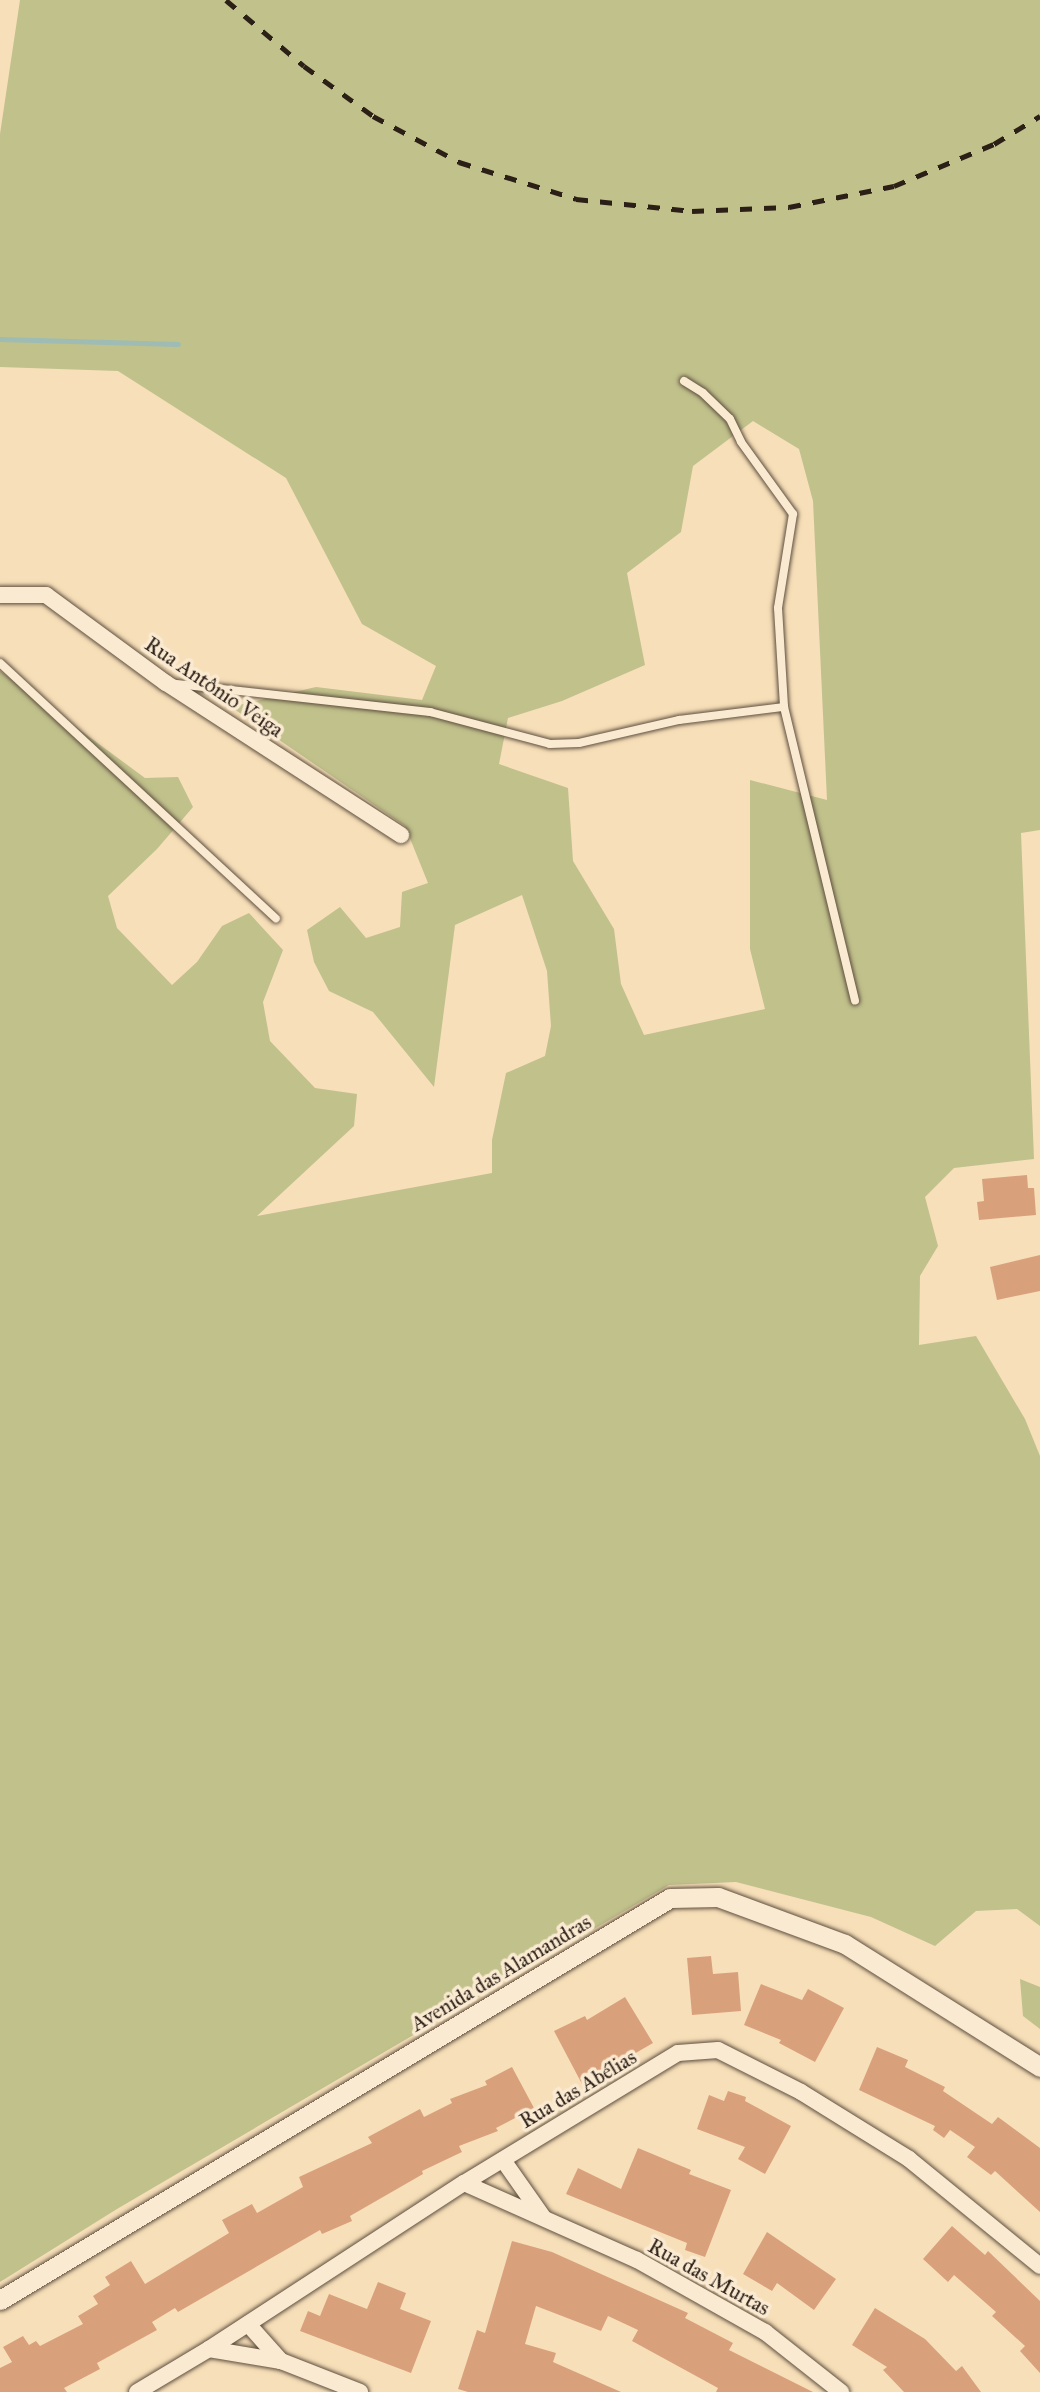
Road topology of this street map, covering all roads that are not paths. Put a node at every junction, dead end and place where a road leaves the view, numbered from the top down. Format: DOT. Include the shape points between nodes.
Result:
graph roads {
  1 [pos="684,381"];
  2 [pos="0,595"];
  3 [pos="0,663"];
  4 [pos="166,683"];
  5 [pos="784,707"];
  6 [pos="401,835"];
  7 [pos="276,919"];
  8 [pos="855,1001"];
  9 [pos="1040,2067"];
  10 [pos="503,2160"];
  11 [pos="464,2183"];
  12 [pos="544,2219"];
  13 [pos="1040,2266"];
  14 [pos="0,2300"];
  15 [pos="248,2324"];
  16 [pos="209,2349"];
  17 [pos="281,2361"];
  18 [pos="137,2392"];
  19 [pos="360,2392"];
  20 [pos="841,2392"];
  1 -- 5 [label="lane" via="730,419 741,442 793,514 778,608"];
  2 -- 4 [label="street, Rua Antônio Veiga" via="46,595"];
  3 -- 7 [label="lane"];
  4 -- 5 [label="lane" via="430,712 550,744 579,743 679,720"];
  4 -- 6 [label="street, Rua Antônio Veiga"];
  5 -- 8 [label="lane"];
  9 -- 14 [label="street, Avenida das Alamandras" via="845,1944 718,1897 670,1898"];
  10 -- 11 [label="street, Rua das Abélias"];
  10 -- 12 [label="street"];
  10 -- 13 [label="street, Rua das Abélias" via="678,2053 719,2050 801,2092 909,2159"];
  11 -- 12 [label="street, Rua das Murtas"];
  11 -- 15 [label="street, Rua das Abélias"];
  12 -- 20 [label="street, Rua das Murtas" via="636,2260 765,2332"];
  15 -- 16 [label="street, Rua das Abélias"];
  15 -- 17 [label="street"];
  16 -- 17 [label="street"];
  16 -- 18 [label="street, Rua das Abélias"];
  17 -- 19 [label="street"];
}
